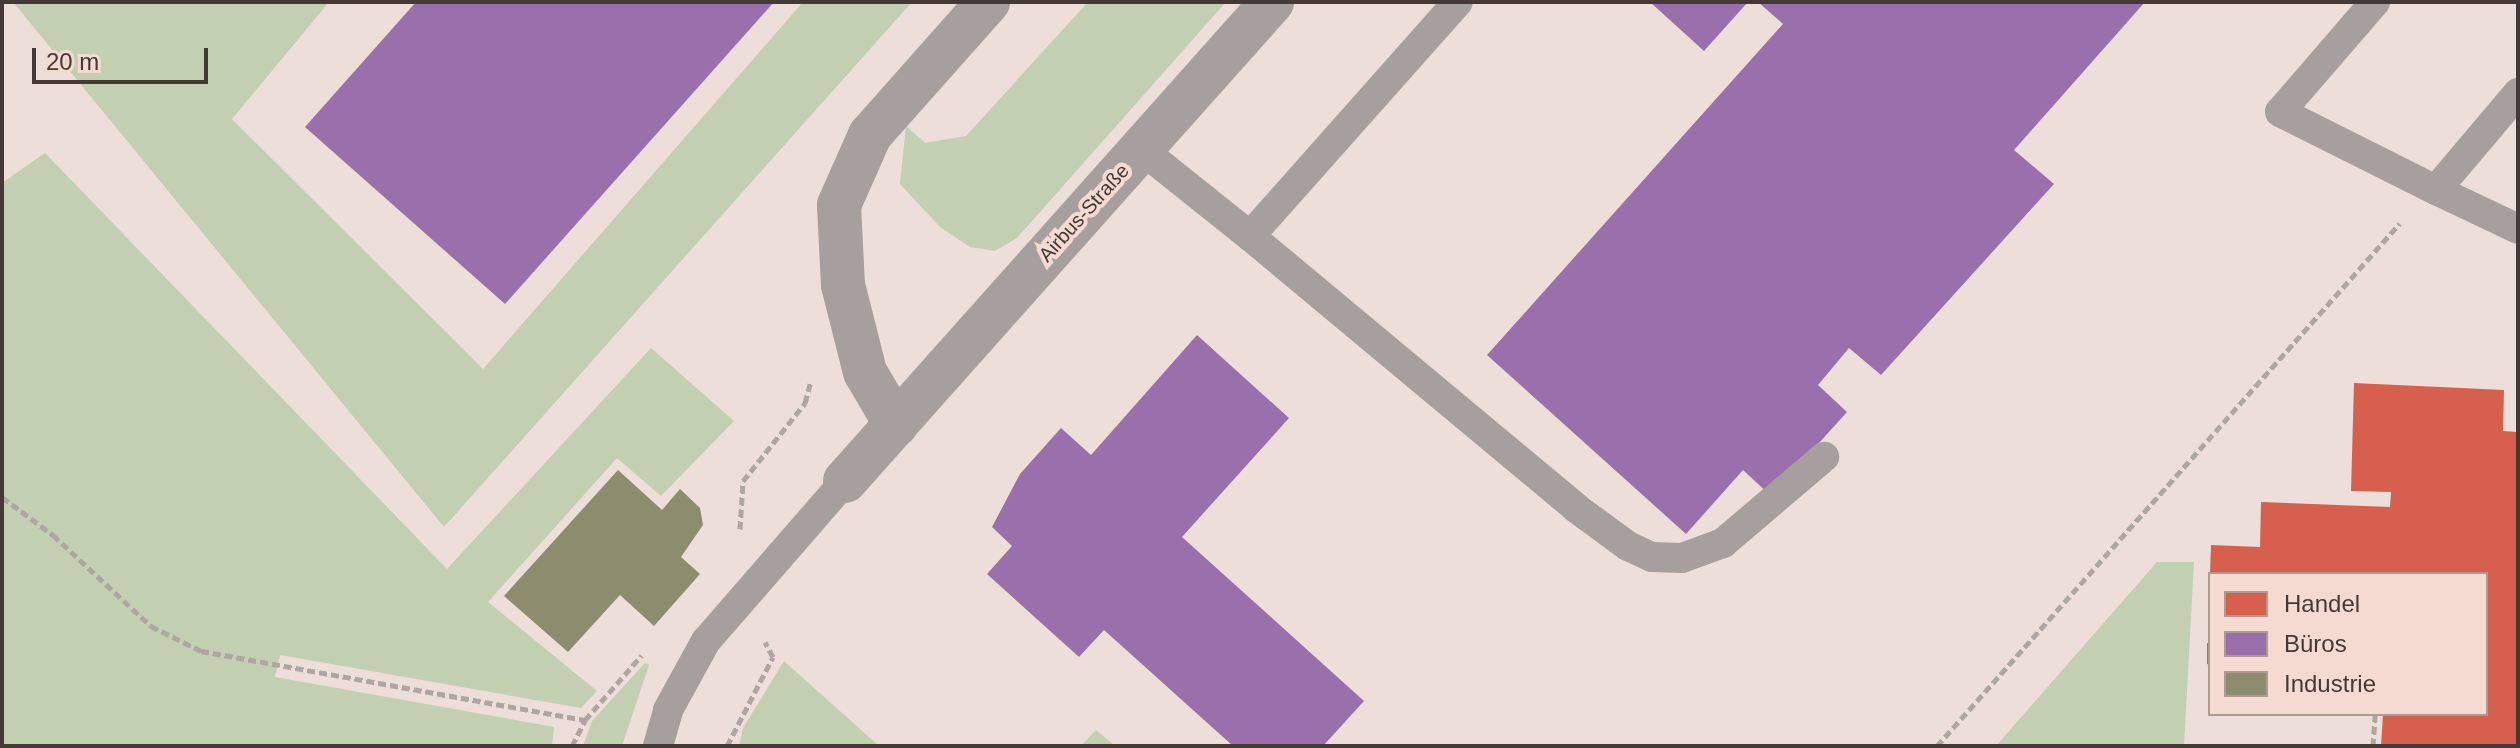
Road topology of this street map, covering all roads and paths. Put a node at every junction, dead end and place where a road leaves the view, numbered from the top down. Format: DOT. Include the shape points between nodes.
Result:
graph roads {
  1 [pos="988,2"];
  2 [pos="1272,2"];
  3 [pos="1458,2"];
  4 [pos="2375,2"];
  5 [pos="2518,93"];
  6 [pos="1141,149"];
  7 [pos="2436,190"];
  8 [pos="2407,215"];
  9 [pos="2518,229"];
  10 [pos="1250,236"];
  11 [pos="896,425"];
  12 [pos="1824,457"];
  13 [pos="845,481"];
  14 [pos="2,497"];
  15 [pos="648,648"];
  16 [pos="2375,716"];
  17 [pos="585,720"];
  18 [pos="572,746"];
  19 [pos="658,746"];
  20 [pos="1937,746"];
  21 [pos="2373,746"];
  1 -- 11 [label="street" via="870,135 839,205 843,285 865,372"];
  2 -- 6 [label="street, Airbus-Straße"];
  3 -- 10 [label="lane"];
  4 -- 7 [label="lane" via="2280,112"];
  5 -- 7 [label="lane"];
  6 -- 10 [label="lane"];
  6 -- 11 [label="street, Airbus-Straße"];
  7 -- 9 [label="lane"];
  8 -- 20 [label="path"];
  10 -- 12 [label="lane" via="1576,508 1652,557 1682,558 1723,543"];
  11 -- 13 [label="street, Airbus-Straße"];
  13 -- 19 [label="lane" via="706,641 668,710"];
  14 -- 17 [label="path" via="53,535 151,626 201,651"];
  15 -- 17 [label="path"];
  16 -- 21 [label="path"];
  17 -- 18 [label="path"];
}
